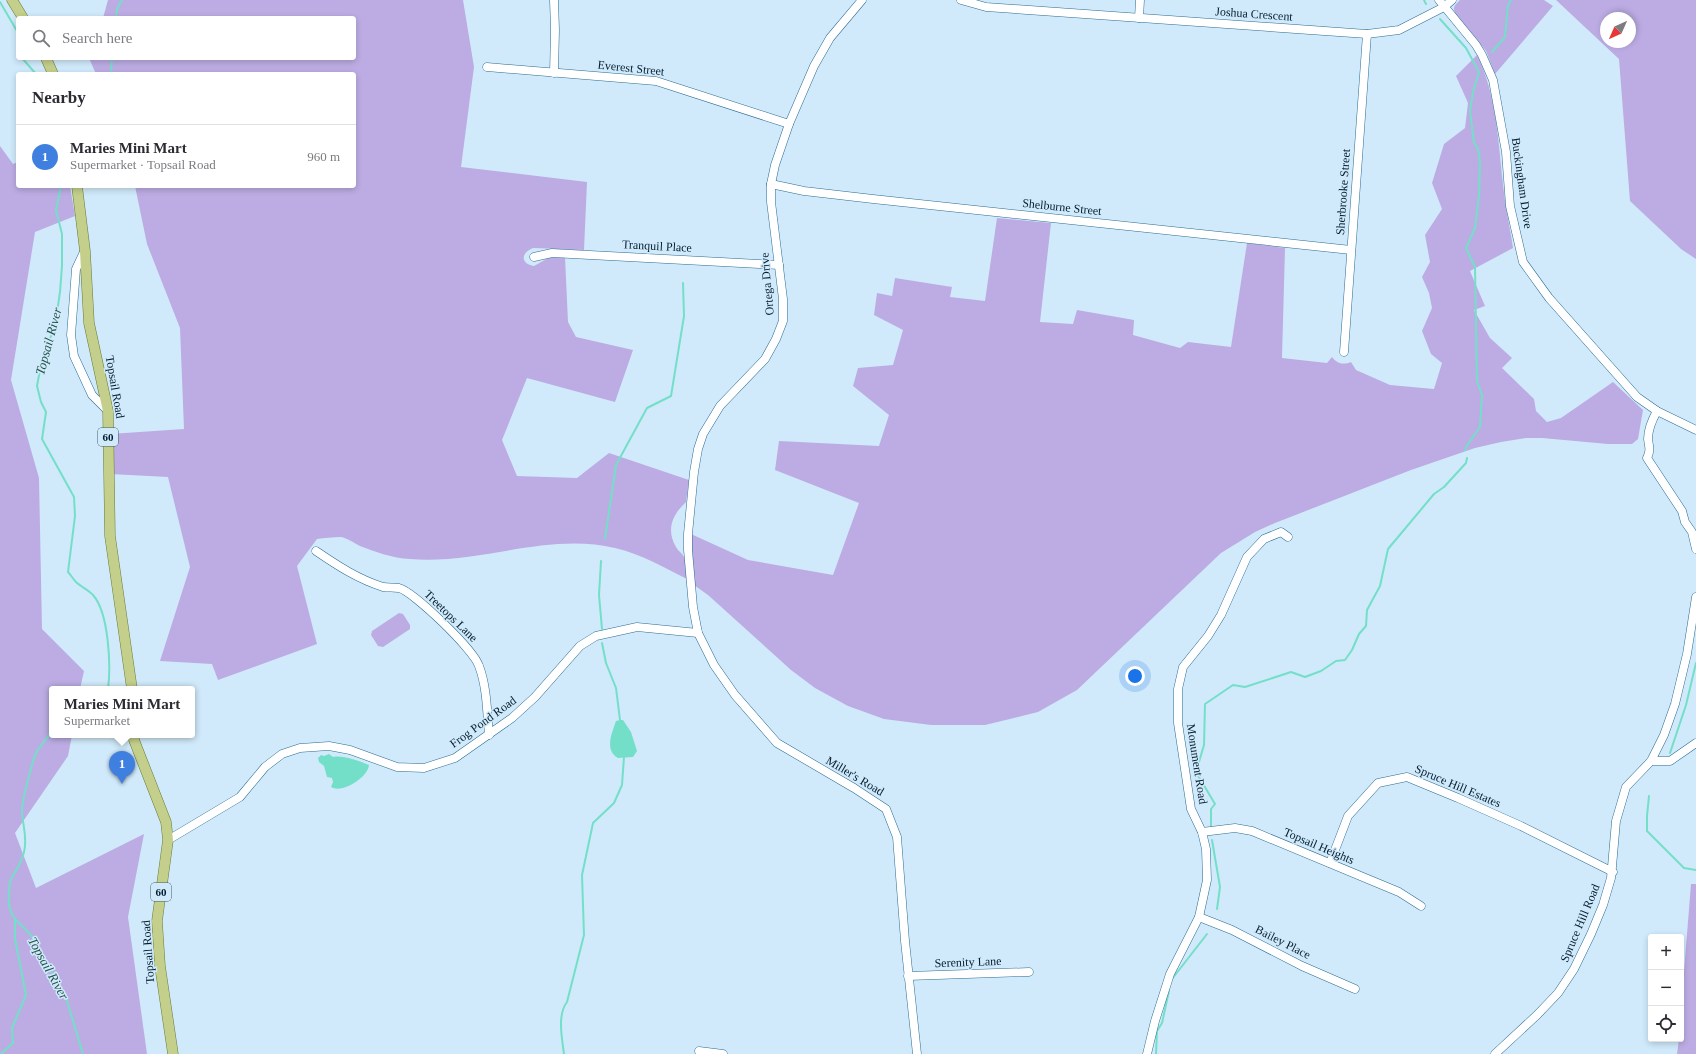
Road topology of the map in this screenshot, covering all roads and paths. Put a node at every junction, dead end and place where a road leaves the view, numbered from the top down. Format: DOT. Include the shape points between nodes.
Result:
graph roads {
  1 [pos="12,0"];
  2 [pos="554,0"];
  3 [pos="862,0"];
  4 [pos="961,0"];
  5 [pos="1140,0"];
  6 [pos="1438,0"];
  7 [pos="1452,0"];
  8 [pos="1444,7"];
  9 [pos="22,16"];
  10 [pos="1138,18"];
  11 [pos="1367,34"];
  12 [pos="47,60"];
  13 [pos="487,67"];
  14 [pos="52,72"];
  15 [pos="554,73"];
  16 [pos="789,124"];
  17 [pos="771,184"];
  18 [pos="77,188"];
  19 [pos="1351,250"];
  20 [pos="85,251"];
  21 [pos="534,257"];
  22 [pos="779,265"];
  23 [pos="1344,352"];
  24 [pos="108,411"];
  25 [pos="1657,411"];
  26 [pos="1696,430"];
  27 [pos="1694,531"];
  28 [pos="1288,537"];
  29 [pos="1696,550"];
  30 [pos="316,551"];
  31 [pos="1696,597"];
  32 [pos="698,633"];
  33 [pos="132,686"];
  34 [pos="489,735"];
  35 [pos="134,738"];
  36 [pos="1696,743"];
  37 [pos="1650,761"];
  38 [pos="1202,832"];
  39 [pos="168,840"];
  40 [pos="1330,864"];
  41 [pos="1613,872"];
  42 [pos="1421,906"];
  43 [pos="1199,917"];
  44 [pos="1029,972"];
  45 [pos="908,976"];
  46 [pos="1355,989"];
  47 [pos="698,1051"];
  48 [pos="173,1054"];
  49 [pos="723,1054"];
  50 [pos="917,1054"];
  51 [pos="1147,1054"];
  52 [pos="1495,1054"];
  1 -- 9 [label="main road"];
  2 -- 15 [label="street"];
  3 -- 16 [label="street, Ortega Drive" via="840,25 821,53"];
  4 -- 10 [label="street, Joshua Crescent" via="986,7"];
  5 -- 10 [label="street"];
  6 -- 8 [label="street, Buckingham Drive"];
  7 -- 8 [label="street, Joshua Crescent"];
  8 -- 11 [label="street, Joshua Crescent" via="1399,30"];
  8 -- 25 [label="street, Buckingham Drive" via="1476,45 1493,80 1506,152 1510,206 1523,262 1549,298 1637,397"];
  10 -- 11 [label="street, Joshua Crescent"];
  11 -- 19 [label="street, Sherbrooke Street"];
  12 -- 14 [label="main road"];
  13 -- 15 [label="street, Everest Street"];
  15 -- 16 [label="street, Everest Street" via="661,82"];
  16 -- 17 [label="street, Ortega Drive"];
  17 -- 19 [label="street, Shelburne Street" via="873,199"];
  17 -- 22 [label="street, Ortega Drive"];
  18 -- 20 [label="main road, Topsail Road / 60"];
  19 -- 23 [label="street, Sherbrooke Street"];
  20 -- 24 [label="main road, Topsail Road / 60" via="90,323"];
  20 -- 24 [label="street" via="76,269 71,335 74,356 92,395"];
  21 -- 22 [label="street, Tranquil Place" via="552,253"];
  22 -- 32 [label="street, Ortega Drive" via="784,312 776,339 758,367 727,397 716,412 703,434 696,457 688,542"];
  24 -- 33 [label="main road, Topsail Road / 60" via="110,536"];
  25 -- 26 [label="street, Buckingham Drive"];
  25 -- 27 [label="street" via="1649,429 1650,450 1647,458 1674,497 1685,522"];
  27 -- 29 [label="street"];
  28 -- 38 [label="street, Monument Road" via="1281,532 1264,539 1247,557 1221,615 1183,667 1178,689 1178,722 1191,809"];
  30 -- 34 [label="street, Treetops Lane" via="350,574 385,587 399,588 414,596 471,652 479,664 483,682"];
  31 -- 37 [label="street, Spruce Hill Road" via="1687,654 1675,704 1664,735"];
  32 -- 34 [label="street, Frog Pond Road" via="637,627 596,636 580,646 535,697"];
  32 -- 45 [label="street, Miller's Road" via="714,665 735,695 777,743 886,809 897,837"];
  34 -- 39 [label="street, Frog Pond Road" via="455,758 424,768 397,767 350,750 328,746 300,748 282,754 265,767 240,797"];
  35 -- 39 [label="main road, Topsail Road / 60" via="161,806"];
  36 -- 37 [label="street" via="1670,761"];
  37 -- 41 [label="street, Spruce Hill Road" via="1626,787 1616,821"];
  38 -- 40 [label="street, Topsail Heights" via="1246,829"];
  38 -- 43 [label="street, Monument Road" via="1207,874"];
  39 -- 48 [label="main road, Topsail Road / 60" via="157,921 160,966"];
  40 -- 41 [label="street, Spruce Hill Estates" via="1348,816 1378,783 1407,777 1514,823"];
  40 -- 42 [label="street, Topsail Heights" via="1399,892"];
  41 -- 52 [label="street, Spruce Hill Road" via="1597,920 1570,976 1543,1009"];
  43 -- 46 [label="street, Bailey Place"];
  43 -- 51 [label="street, Monument Road" via="1170,974"];
  44 -- 45 [label="street, Serenity Lane"];
  45 -- 50 [label="street, Miller's Road"];
  47 -- 49 [label="street"];
}
